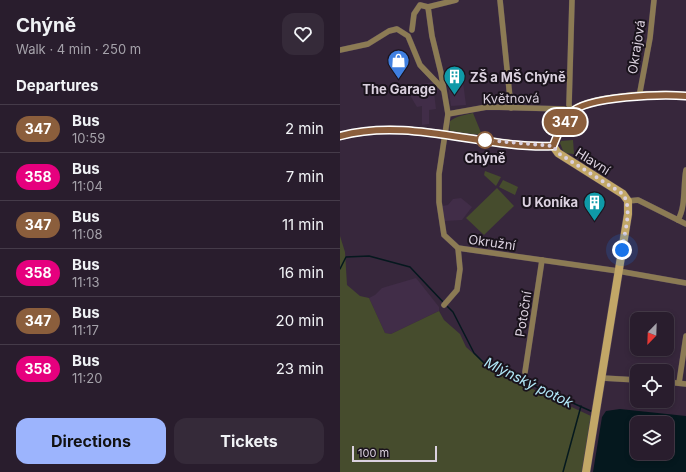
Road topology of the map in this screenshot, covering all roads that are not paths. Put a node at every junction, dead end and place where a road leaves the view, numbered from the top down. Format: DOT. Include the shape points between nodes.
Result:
graph roads {
  1 [pos="456,0"];
  2 [pos="500,0"];
  3 [pos="572,0"];
  4 [pos="654,0"];
  5 [pos="428,6"];
  6 [pos="412,30"];
  7 [pos="340,50"];
  8 [pos="444,89"];
  9 [pos="686,96"];
  10 [pos="639,97"];
  11 [pos="511,108"];
  12 [pos="571,112"];
  13 [pos="448,114"];
  14 [pos="340,136"];
  15 [pos="445,136"];
  16 [pos="553,146"];
  17 [pos="686,170"];
  18 [pos="685,195"];
  19 [pos="628,201"];
  20 [pos="678,220"];
  21 [pos="686,224"];
  22 [pos="458,248"];
  23 [pos="542,260"];
  24 [pos="618,271"];
  25 [pos="686,283"];
  26 [pos="444,305"];
  27 [pos="686,336"];
  28 [pos="525,372"];
  29 [pos="602,378"];
  30 [pos="630,380"];
  31 [pos="674,383"];
  32 [pos="679,383"];
  33 [pos="686,384"];
  34 [pos="586,472"];
  1 -- 5 [label="street"];
  2 -- 11 [label="street"];
  3 -- 12 [label="street" via="569,105"];
  4 -- 10 [label="street, Okrajová"];
  5 -- 6 [label="street" via="417,7"];
  5 -- 8 [label="street"];
  7 -- 8 [label="street" via="368,44 397,29 408,36 420,65"];
  8 -- 13 [label="street"];
  9 -- 10 [label="street" via="660,94"];
  10 -- 12 [label="street" via="590,103"];
  11 -- 12 [label="street, Květnová" via="564,109"];
  11 -- 13 [label="street, Květnová" via="487,107"];
  12 -- 16 [label="street"];
  13 -- 15 [label="street"];
  14 -- 15 [label="street" via="370,130 412,130"];
  15 -- 16 [label="street"];
  15 -- 22 [label="street, Okružní" via="439,174 439,202 444,235"];
  16 -- 19 [label="street, Hlavní" via="558,153 623,194"];
  17 -- 18 [label="street" via="683,187"];
  18 -- 20 [label="street"];
  19 -- 20 [label="street" via="638,200"];
  19 -- 24 [label="street"];
  20 -- 21 [label="street"];
  22 -- 23 [label="street, Okružní"];
  22 -- 26 [label="street" via="460,269 457,290"];
  23 -- 24 [label="street, Okružní"];
  23 -- 28 [label="street, Potoční"];
  24 -- 25 [label="street, Okružní"];
  24 -- 29 [label="street"];
  27 -- 32 [label="street"];
  29 -- 30 [label="street"];
  29 -- 34 [label="street"];
  31 -- 32 [label="street"];
  32 -- 33 [label="street"];
}
